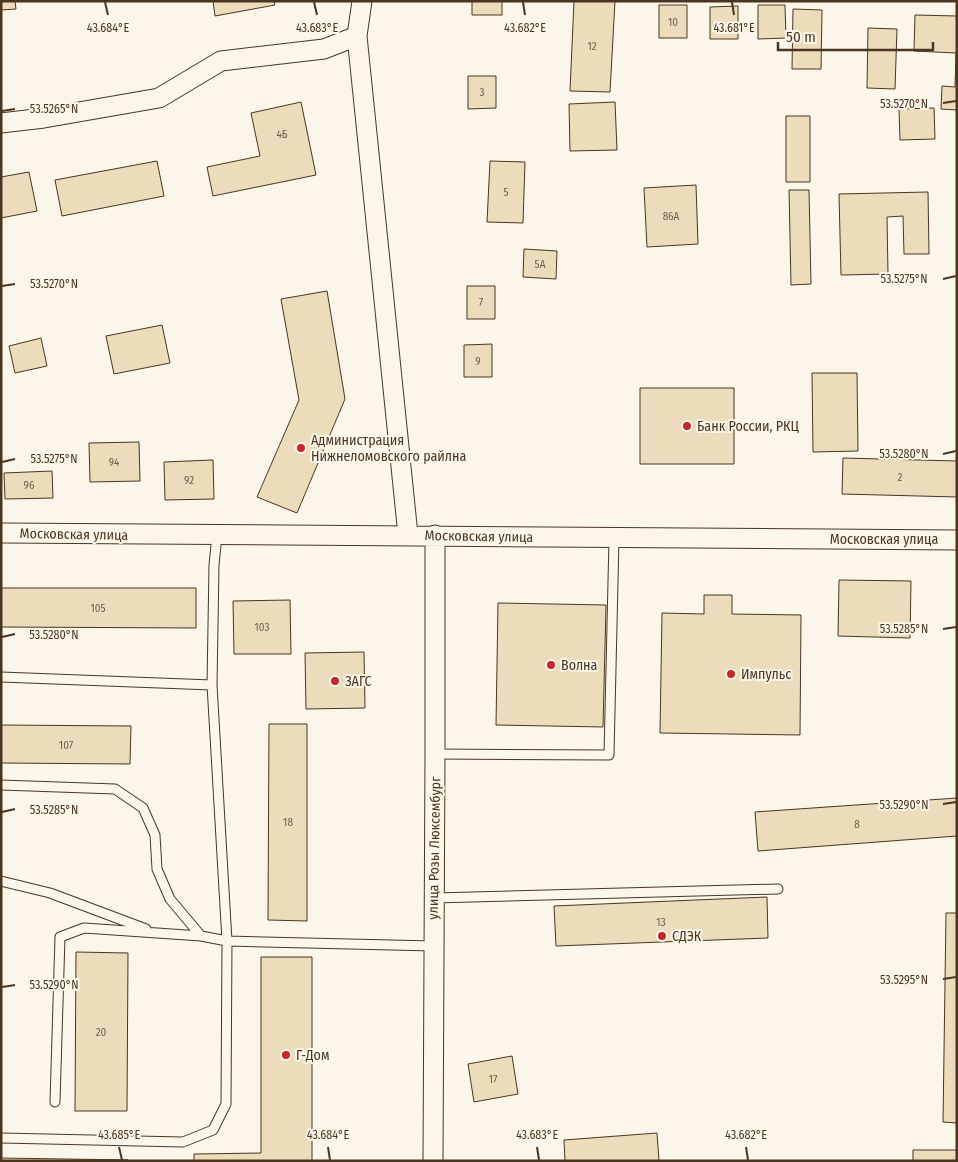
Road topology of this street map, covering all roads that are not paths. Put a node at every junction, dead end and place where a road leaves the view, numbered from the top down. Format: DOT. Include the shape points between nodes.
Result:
graph roads {
  1 [pos="362,1"];
  2 [pos="357,36"];
  3 [pos="1,122"];
  4 [pos="1,533"];
  5 [pos="217,535"];
  6 [pos="408,535"];
  7 [pos="435,535"];
  8 [pos="614,538"];
  9 [pos="957,540"];
  10 [pos="1,677"];
  11 [pos="212,684"];
  12 [pos="435,754"];
  13 [pos="1,785"];
  14 [pos="1,881"];
  15 [pos="778,889"];
  16 [pos="433,898"];
  17 [pos="156,933"];
  18 [pos="200,936"];
  19 [pos="227,941"];
  20 [pos="434,946"];
  21 [pos="55,1102"];
  22 [pos="1,1138"];
  23 [pos="433,1161"];
  1 -- 2 [label="street"];
  2 -- 3 [label="street" via="324,49 221,61 159,98 44,118"];
  2 -- 6 [label="street"];
  4 -- 5 [label="street, Московская улица"];
  5 -- 6 [label="street, Московская улица"];
  5 -- 11 [label="lane"];
  6 -- 7 [label="street, Московская улица"];
  7 -- 8 [label="street, Московская улица"];
  7 -- 12 [label="street, улица Розы Люксембург"];
  8 -- 9 [label="street, Московская улица"];
  8 -- 12 [label="lane" via="609,755"];
  10 -- 11 [label="lane"];
  11 -- 19 [label="lane"];
  12 -- 16 [label="street, улица Розы Люксембург"];
  13 -- 18 [label="lane" via="115,788 143,808 155,835 157,869 170,899"];
  14 -- 17 [label="lane" via="50,893"];
  15 -- 16 [label="lane"];
  16 -- 20 [label="street, улица Розы Люксембург"];
  17 -- 18 [label="lane"];
  17 -- 21 [label="lane" via="84,928 60,937"];
  18 -- 19 [label="lane"];
  19 -- 20 [label="lane"];
  19 -- 22 [label="lane" via="226,1104 212,1130 183,1142"];
  20 -- 23 [label="street, улица Розы Люксембург"];
}
